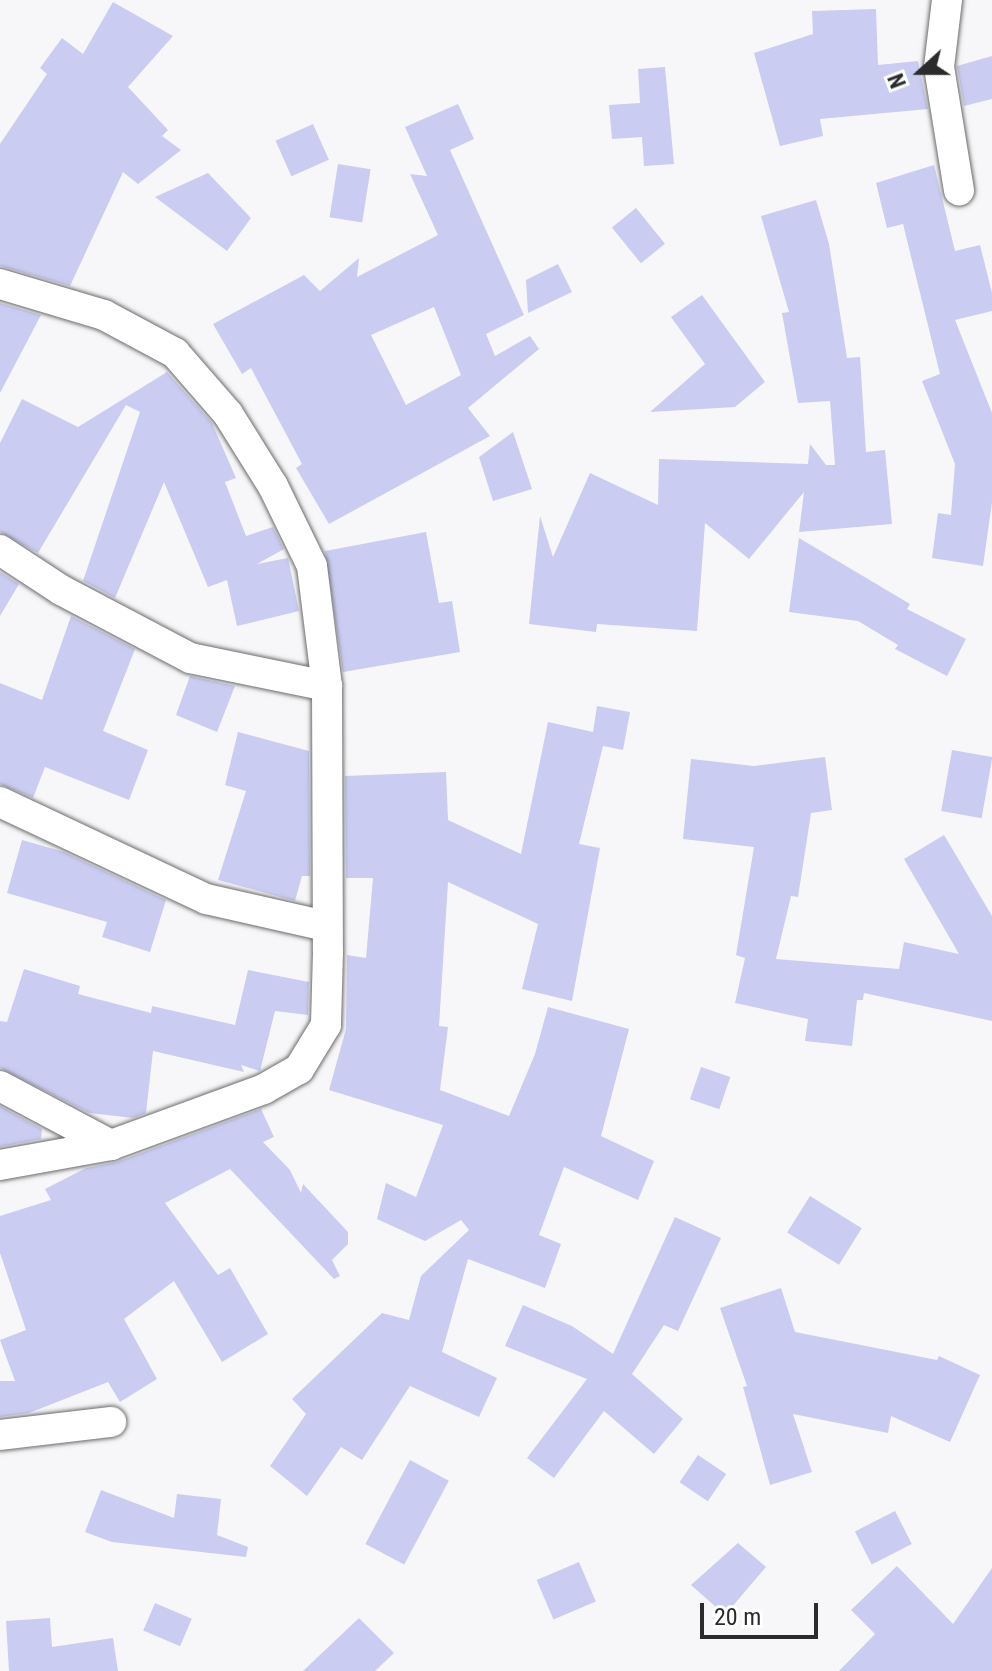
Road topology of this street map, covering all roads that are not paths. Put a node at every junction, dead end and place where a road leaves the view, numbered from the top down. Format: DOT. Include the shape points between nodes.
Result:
graph roads {
  1 [pos="947,0"];
  2 [pos="959,190"];
  3 [pos="0,284"];
  4 [pos="0,550"];
  5 [pos="327,686"];
  6 [pos="0,802"];
  7 [pos="326,926"];
  8 [pos="0,1086"];
  9 [pos="111,1145"];
  10 [pos="0,1165"];
  11 [pos="111,1422"];
  12 [pos="0,1435"];
  1 -- 2 [label="street" via="939,67"];
  3 -- 5 [label="street" via="104,315 175,353 228,414 273,486 312,566"];
  4 -- 5 [label="street" via="61,590 190,658"];
  5 -- 7 [label="street"];
  6 -- 7 [label="street" via="206,899"];
  7 -- 9 [label="street" via="326,1025 299,1069 264,1089"];
  8 -- 9 [label="street"];
  9 -- 10 [label="street"];
  11 -- 12 [label="street"];
}
